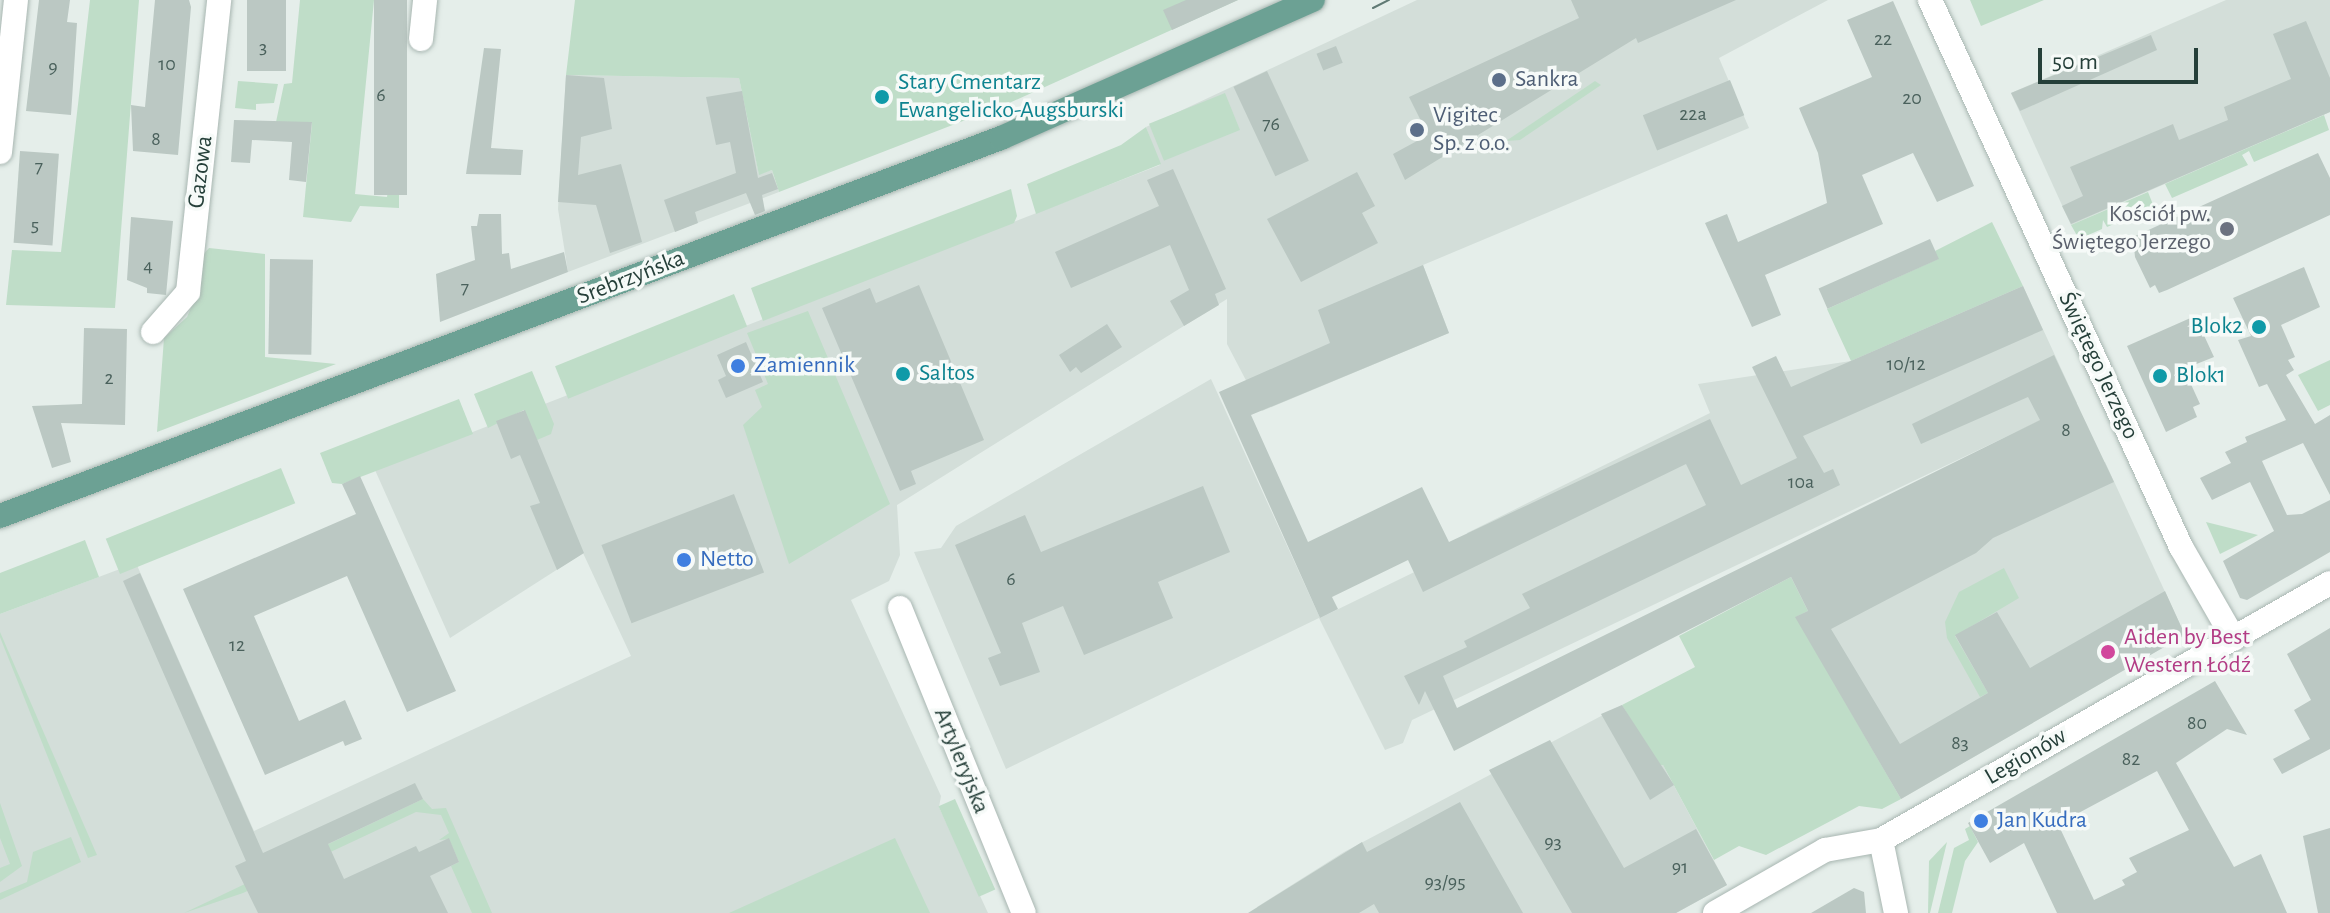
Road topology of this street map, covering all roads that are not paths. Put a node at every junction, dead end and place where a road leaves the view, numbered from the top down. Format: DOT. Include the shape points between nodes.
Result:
graph roads {
  1 [pos="16,0"];
  2 [pos="219,0"];
  3 [pos="425,0"];
  4 [pos="1313,0"];
  5 [pos="1930,0"];
  6 [pos="421,39"];
  7 [pos="0,152"];
  8 [pos="153,332"];
  9 [pos="0,515"];
  10 [pos="2330,583"];
  11 [pos="900,608"];
  12 [pos="2234,639"];
  13 [pos="1881,840"];
  14 [pos="1024,913"];
  15 [pos="1715,913"];
  16 [pos="1896,913"];
  1 -- 7 [label="street"];
  2 -- 8 [label="street, Gazowa" via="188,292"];
  3 -- 6 [label="street"];
  4 -- 9 [label="main road, Srebrzyńska" via="1001,138"];
  5 -- 12 [label="street, Świętego Jerzego" via="2190,567"];
  10 -- 12 [label="street, Legionów"];
  11 -- 14 [label="street, Artyleryjska"];
  12 -- 13 [label="street, Legionów"];
  13 -- 15 [label="street, Legionów" via="1825,850"];
  13 -- 16 [label="street"];
}
